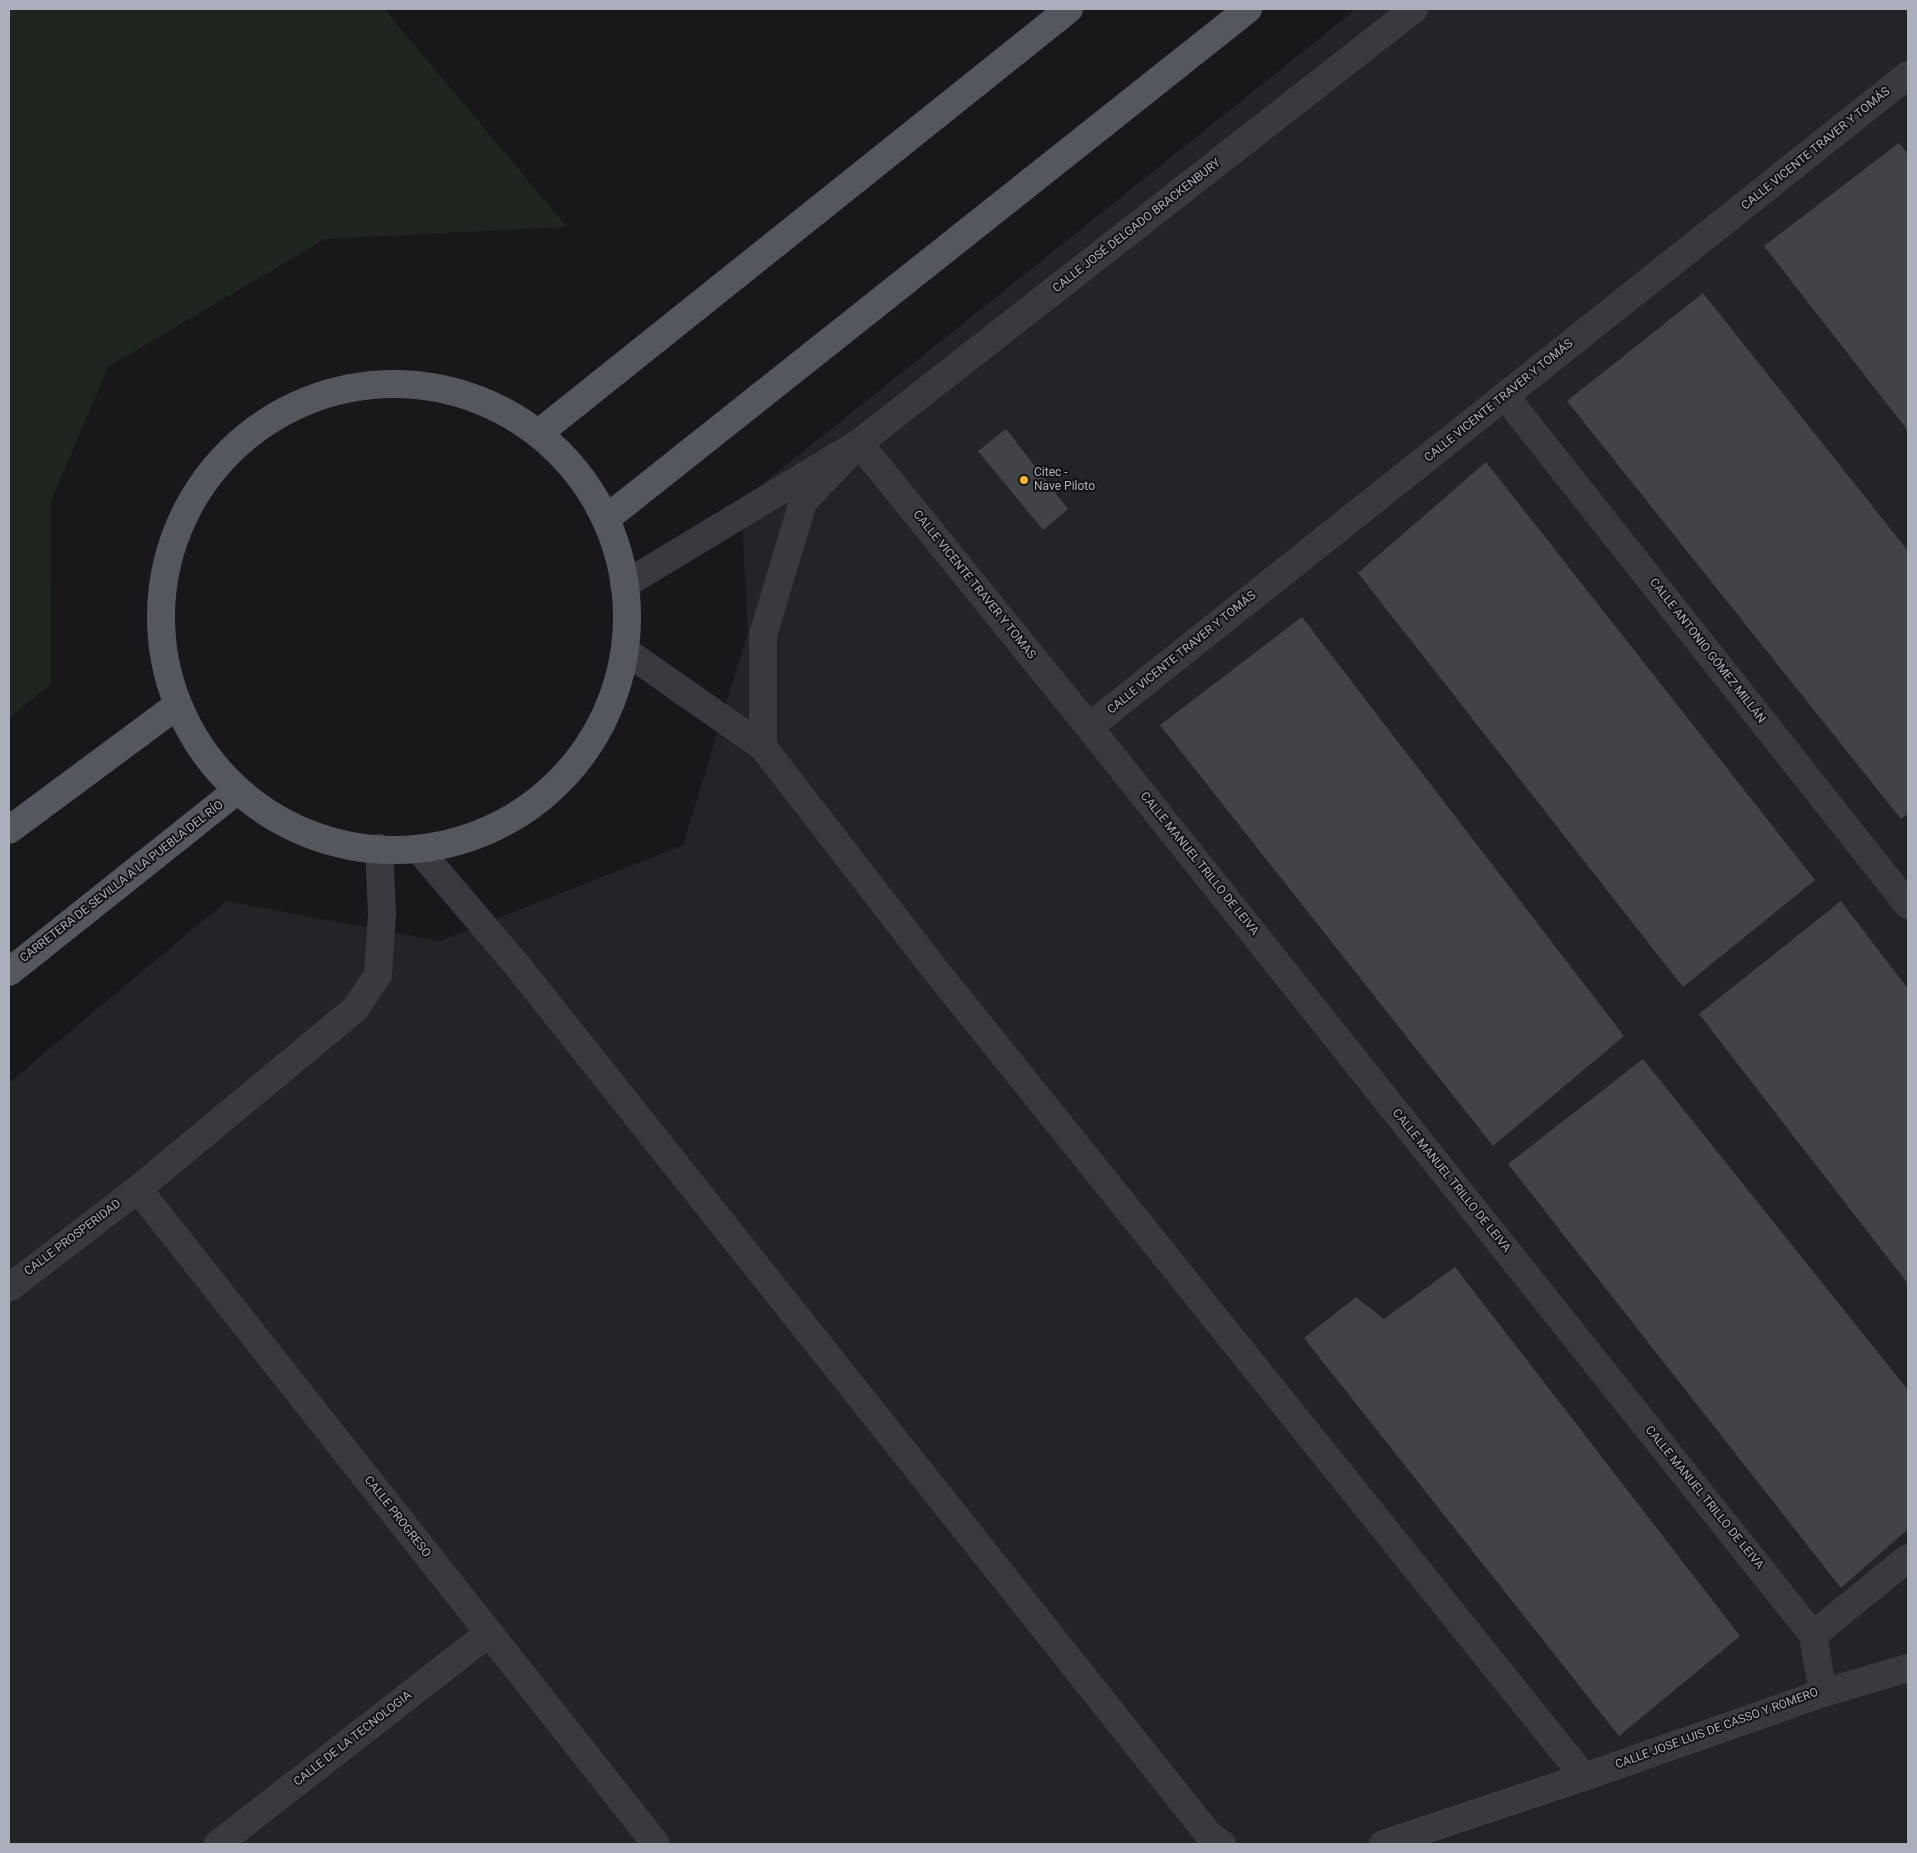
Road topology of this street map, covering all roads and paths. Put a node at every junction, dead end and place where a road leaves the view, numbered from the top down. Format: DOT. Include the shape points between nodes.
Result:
graph roads {
  1 [pos="1069,9"];
  2 [pos="1248,9"];
  3 [pos="1414,9"];
  4 [pos="1908,76"];
  5 [pos="1505,396"];
  6 [pos="539,432"];
  7 [pos="859,443"];
  8 [pos="607,518"];
  9 [pos="624,586"];
  10 [pos="627,652"];
  11 [pos="175,707"];
  12 [pos="1089,727"];
  13 [pos="763,747"];
  14 [pos="235,792"];
  15 [pos="9,830"];
  16 [pos="379,848"];
  17 [pos="420,851"];
  18 [pos="1908,905"];
  19 [pos="9,972"];
  20 [pos="138,1189"];
  21 [pos="9,1288"];
  22 [pos="1908,1558"];
  23 [pos="489,1633"];
  24 [pos="1813,1635"];
  25 [pos="1908,1668"];
  26 [pos="1823,1693"];
  27 [pos="1584,1777"];
  28 [pos="218,1844"];
  29 [pos="656,1844"];
  30 [pos="1222,1844"];
  31 [pos="1383,1844"];
  1 -- 6 [label="main road"];
  2 -- 8 [label="main road"];
  3 -- 7 [label="street, CALLE JOSÉ DELGADO BRACKENBURY"];
  4 -- 5 [label="street, CALLE VICENTE TRAVER Y TOMÁS"];
  5 -- 12 [label="street, CALLE VICENTE TRAVER Y TOMÁS"];
  5 -- 18 [label="street, CALLE ANTONIO GÓMEZ MILLÁN"];
  6 -- 8 [label="main road"];
  6 -- 11 [label="main road" via="486,401 410,382 328,391 226,450 179,517 158,602"];
  7 -- 9 [label="street"];
  7 -- 12 [label="street, CALLE VICENTE TRAVER Y TOMAS"];
  7 -- 13 [label="street" via="803,502 763,635"];
  8 -- 9 [label="main road" via="624,570"];
  9 -- 10 [label="main road"];
  10 -- 13 [label="street"];
  10 -- 17 [label="main road" via="605,722 556,788 499,828"];
  11 -- 14 [label="main road"];
  11 -- 15 [label="main road"];
  12 -- 24 [label="street, CALLE MANUEL TRILLO DE LEIVA"];
  13 -- 27 [label="street" via="940,975"];
  14 -- 16 [label="main road" via="327,843"];
  14 -- 19 [label="main road, CARRETERA DE SEVILLA A LA PUEBLA DEL RÍO"];
  16 -- 17 [label="main road"];
  16 -- 20 [label="street, CALLE PROSPERIDAD" via="382,914 378,975 355,1009"];
  17 -- 30 [label="street" via="522,971 1210,1835"];
  20 -- 21 [label="street, CALLE PROSPERIDAD"];
  20 -- 23 [label="street, CALLE PROGRESO"];
  22 -- 24 [label="street"];
  23 -- 28 [label="street, CALLE DE LA TECNOLOGIA"];
  23 -- 29 [label="street, CALLE PROGRESO"];
  24 -- 26 [label="street, CALLE JOSE LUIS DE CASSO Y ROMERO"];
  25 -- 26 [label="street"];
  26 -- 27 [label="street, CALLE JOSE LUIS DE CASSO Y ROMERO"];
  27 -- 31 [label="street, CALLE JOSE LUIS DE CASSO Y ROMERO"];
}
